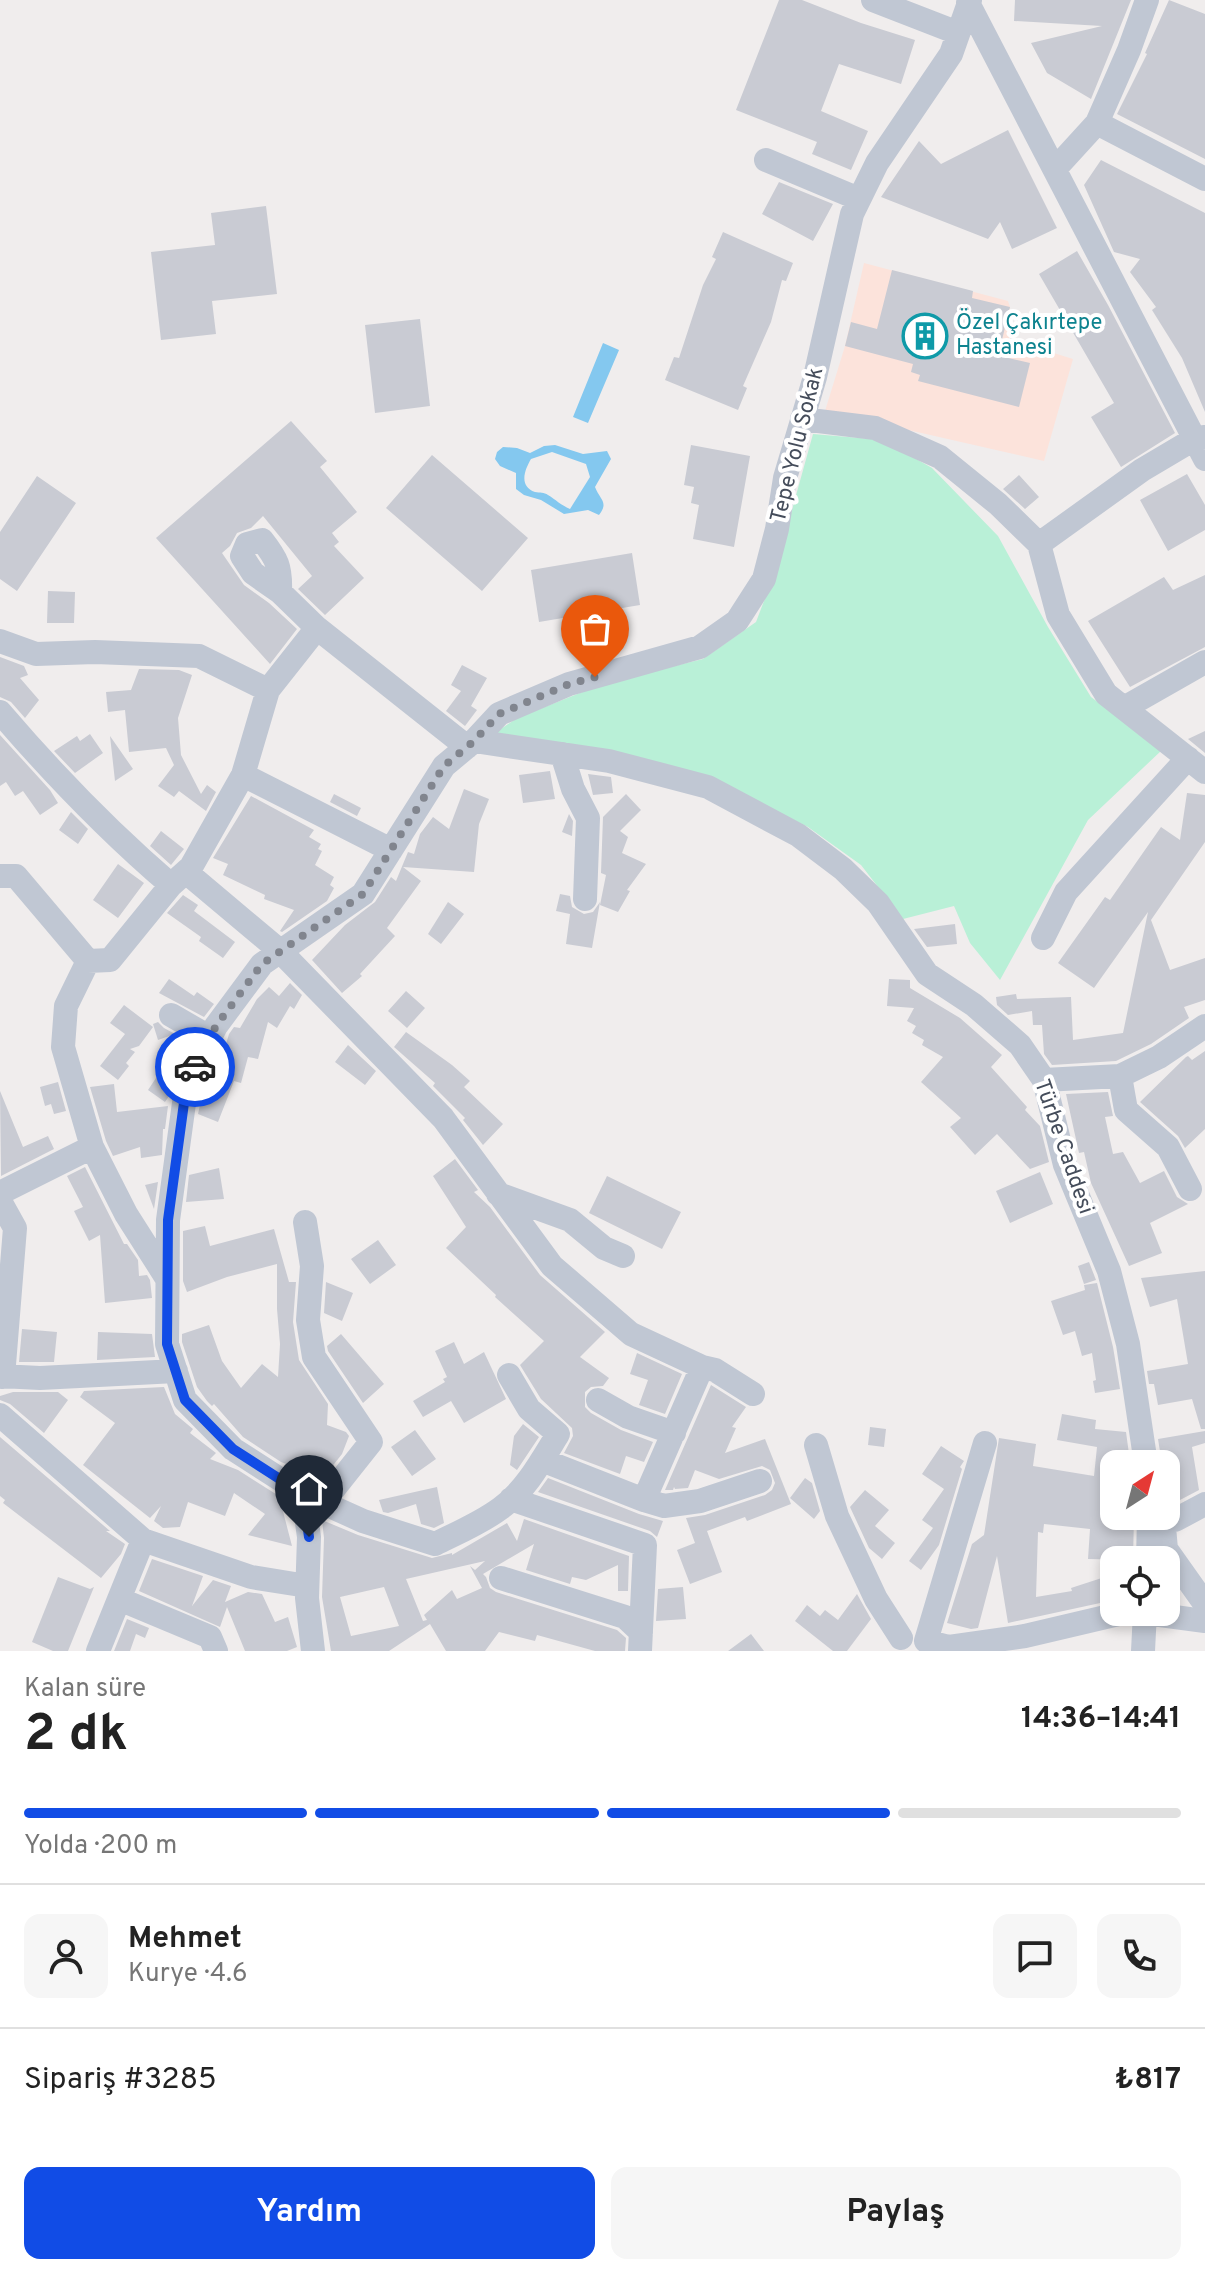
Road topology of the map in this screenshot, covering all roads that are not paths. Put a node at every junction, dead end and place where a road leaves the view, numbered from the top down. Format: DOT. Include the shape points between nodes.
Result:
graph roads {
  1 [pos="873,0"];
  2 [pos="1147,0"];
  3 [pos="969,2"];
  4 [pos="958,33"];
  5 [pos="1097,123"];
  6 [pos="766,160"];
  7 [pos="1055,169"];
  8 [pos="1205,179"];
  9 [pos="859,199"];
  10 [pos="802,419"];
  11 [pos="1202,445"];
  12 [pos="1039,544"];
  13 [pos="280,592"];
  14 [pos="317,628"];
  15 [pos="0,641"];
  16 [pos="1205,662"];
  17 [pos="268,690"];
  18 [pos="1124,708"];
  19 [pos="0,712"];
  20 [pos="471,744"];
  21 [pos="562,754"];
  22 [pos="1196,765"];
  23 [pos="243,775"];
  24 [pos="391,850"];
  25 [pos="0,876"];
  26 [pos="179,878"];
  27 [pos="585,899"];
  28 [pos="1043,938"];
  29 [pos="280,951"];
  30 [pos="88,961"];
  31 [pos="171,1015"];
  32 [pos="1205,1026"];
  33 [pos="211,1038"];
  34 [pos="1120,1076"];
  35 [pos="1044,1080"];
  36 [pos="92,1147"];
  37 [pos="1190,1189"];
  38 [pos="0,1193"];
  39 [pos="498,1194"];
  40 [pos="0,1201"];
  41 [pos="305,1222"];
  42 [pos="623,1256"];
  43 [pos="166,1277"];
  44 [pos="702,1367"];
  45 [pos="176,1371"];
  46 [pos="509,1375"];
  47 [pos="2,1376"];
  48 [pos="753,1394"];
  49 [pos="598,1400"];
  50 [pos="0,1415"];
  51 [pos="674,1433"];
  52 [pos="985,1443"];
  53 [pos="816,1445"];
  54 [pos="1144,1450"];
  55 [pos="542,1460"];
  56 [pos="760,1481"];
  57 [pos="511,1499"];
  58 [pos="312,1500"];
  59 [pos="644,1500"];
  60 [pos="1205,1504"];
  61 [pos="1180,1517"];
  62 [pos="1164,1530"];
  63 [pos="143,1540"];
  64 [pos="501,1578"];
  65 [pos="307,1586"];
  66 [pos="119,1599"];
  67 [pos="1205,1604"];
  68 [pos="1180,1617"];
  69 [pos="1100,1618"];
  70 [pos="1205,1621"];
  71 [pos="1144,1626"];
  72 [pos="641,1641"];
  73 [pos="897,1644"];
  74 [pos="924,1646"];
  75 [pos="972,1647"];
  76 [pos="98,1651"];
  77 [pos="216,1651"];
  78 [pos="313,1651"];
  79 [pos="1143,1651"];
  1 -- 4 [label="street"];
  2 -- 5 [label="street"];
  3 -- 4 [label="street, Tepe Yolu Sokak"];
  3 -- 7 [label="street"];
  4 -- 9 [label="street, Tepe Yolu Sokak" via="951,54 877,163"];
  5 -- 7 [label="street"];
  5 -- 8 [label="street"];
  6 -- 9 [label="street"];
  7 -- 11 [label="street"];
  9 -- 10 [label="street, Tepe Yolu Sokak"];
  10 -- 12 [label="street" via="875,428 940,457"];
  10 -- 20 [label="street, Tepe Yolu Sokak" via="764,579 737,621 700,647 569,684 499,714"];
  11 -- 12 [label="street" via="1142,470"];
  12 -- 18 [label="street" via="1058,615 1106,694"];
  13 -- 14 [label="street"];
  14 -- 17 [label="street"];
  14 -- 20 [label="street"];
  15 -- 17 [label="street" via="36,654 199,656"];
  16 -- 18 [label="street"];
  17 -- 23 [label="street"];
  18 -- 22 [label="street"];
  19 -- 26 [label="street" via="123,844"];
  20 -- 21 [label="street, Türbe Caddesi"];
  20 -- 24 [label="street, Tepe Yolu Sokak" via="444,766"];
  21 -- 27 [label="street" via="588,818"];
  21 -- 35 [label="street, Türbe Caddesi" via="708,787 798,835 878,903 927,974 1020,1045"];
  22 -- 28 [label="street" via="1066,892"];
  23 -- 24 [label="street"];
  23 -- 26 [label="street"];
  24 -- 29 [label="street, Tepe Yolu Sokak" via="363,894"];
  25 -- 30 [label="street" via="16,876"];
  26 -- 29 [label="street"];
  26 -- 30 [label="street" via="110,960"];
  29 -- 33 [label="street, Tepe Yolu Sokak" via="262,964"];
  29 -- 39 [label="street" via="443,1118"];
  30 -- 36 [label="street" via="66,1006 63,1047"];
  31 -- 33 [label="street"];
  32 -- 34 [label="street"];
  33 -- 43 [label="street, Tepe Yolu Sokak" via="184,1103"];
  34 -- 35 [label="street"];
  34 -- 37 [label="street" via="1126,1110 1168,1147"];
  35 -- 54 [label="street, Türbe Caddesi" via="1065,1165 1109,1271 1128,1344"];
  36 -- 38 [label="street"];
  36 -- 43 [label="street"];
  39 -- 42 [label="street" via="570,1220 604,1248"];
  39 -- 44 [label="street" via="552,1266 631,1334"];
  40 -- 47 [label="street" via="15,1228"];
  41 -- 58 [label="street" via="312,1266 308,1320 314,1357 371,1442"];
  43 -- 45 [label="street, Tepe Yolu Sokak" via="167,1344"];
  44 -- 48 [label="street"];
  44 -- 51 [label="street"];
  45 -- 47 [label="street"];
  45 -- 58 [label="street, Tepe Yolu Sokak" via="185,1400 233,1449"];
  46 -- 55 [label="street" via="529,1409 558,1434"];
  49 -- 51 [label="street"];
  50 -- 63 [label="street"];
  51 -- 59 [label="street"];
  52 -- 74 [label="street"];
  53 -- 73 [label="street" via="837,1516"];
  55 -- 57 [label="street, Tepe Yolu Sokak"];
  55 -- 59 [label="street"];
  56 -- 59 [label="street" via="700,1501 664,1506"];
  57 -- 58 [label="street, Tepe Yolu Sokak" via="435,1544"];
  57 -- 72 [label="street" via="645,1545"];
  58 -- 65 [label="street"];
  60 -- 61 [label="street"];
  62 -- 67 [label="street" via="1166,1549"];
  63 -- 65 [label="street" via="251,1577"];
  63 -- 66 [label="street"];
  64 -- 72 [label="street" via="625,1617"];
  65 -- 78 [label="street"];
  66 -- 76 [label="street"];
  66 -- 77 [label="street" via="210,1637"];
  68 -- 70 [label="street"];
  69 -- 75 [label="street"];
  71 -- 79 [label="street"];
  73 -- 74 [label="street"];
  74 -- 75 [label="street"];
}
